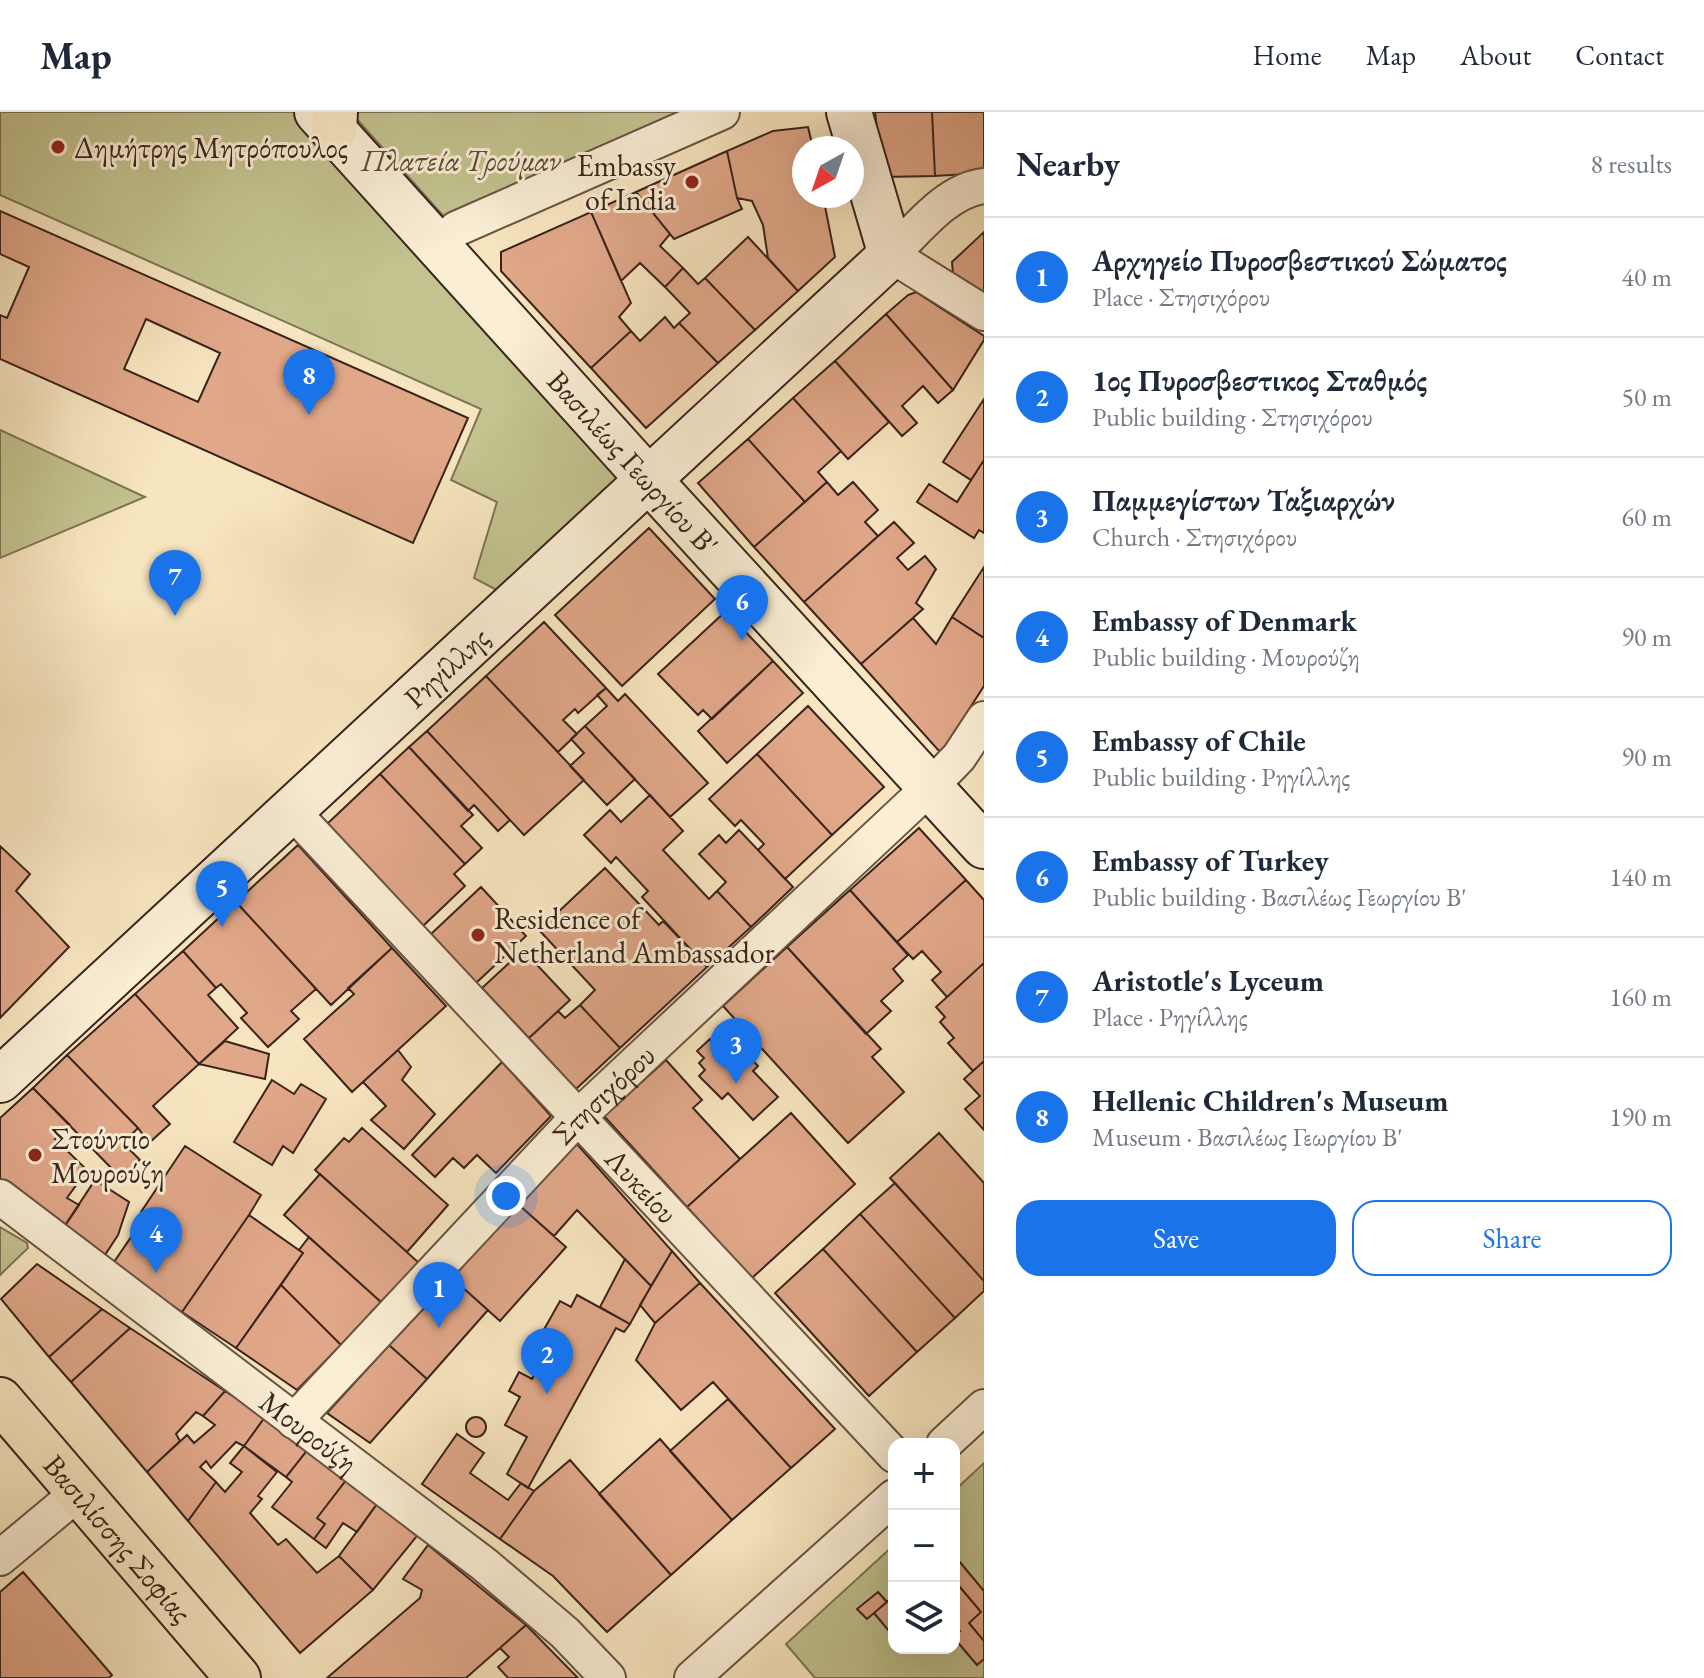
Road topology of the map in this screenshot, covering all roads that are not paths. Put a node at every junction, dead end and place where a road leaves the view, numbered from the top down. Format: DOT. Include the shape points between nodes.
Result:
graph roads {
  1 [pos="722,112"];
  2 [pos="849,112"];
  3 [pos="329,118"];
  4 [pos="984,186"];
  5 [pos="438,247"];
  6 [pos="891,255"];
  7 [pos="984,313"];
  8 [pos="648,479"];
  9 [pos="984,719"];
  10 [pos="930,787"];
  11 [pos="291,810"];
  12 [pos="984,846"];
  13 [pos="0,1080"];
  14 [pos="578,1117"];
  15 [pos="0,1197"];
  16 [pos="0,1400"];
  17 [pos="984,1407"];
  18 [pos="294,1421"];
  19 [pos="950,1438"];
  20 [pos="888,1449"];
  21 [pos="79,1492"];
  22 [pos="888,1502"];
  23 [pos="0,1558"];
  24 [pos="238,1678"];
  25 [pos="608,1678"];
  26 [pos="692,1678"];
  1 -- 5 [label="street" via="456,229"];
  2 -- 6 [label="street"];
  3 -- 5 [label="street, Βασιλέως Γεωργίου Β'"];
  4 -- 6 [label="street" via="954,196"];
  5 -- 8 [label="street, Βασιλέως Γεωργίου Β'"];
  6 -- 7 [label="street"];
  6 -- 8 [label="street, Ρηγίλλης"];
  8 -- 10 [label="street, Βασιλέως Γεωργίου Β'"];
  8 -- 11 [label="street, Ρηγίλλης"];
  9 -- 10 [label="street, Στησιχόρου" via="959,757"];
  10 -- 12 [label="street, Βασιλέως Γεωργίου Β'"];
  10 -- 14 [label="street, Στησιχόρου"];
  11 -- 13 [label="street, Ρηγίλλης"];
  11 -- 14 [label="street, Λυκείου"];
  14 -- 18 [label="street, Στησιχόρου"];
  14 -- 20 [label="street, Λυκείου"];
  15 -- 18 [label="street, Μουρούζη"];
  16 -- 21 [label="main road, Βασιλίσσης Σοφίας"];
  17 -- 19 [label="street"];
  18 -- 25 [label="street, Μουρούζη" via="485,1565 565,1633"];
  21 -- 23 [label="street"];
  21 -- 24 [label="main road, Βασιλίσσης Σοφίας"];
  22 -- 26 [label="street"];
}
